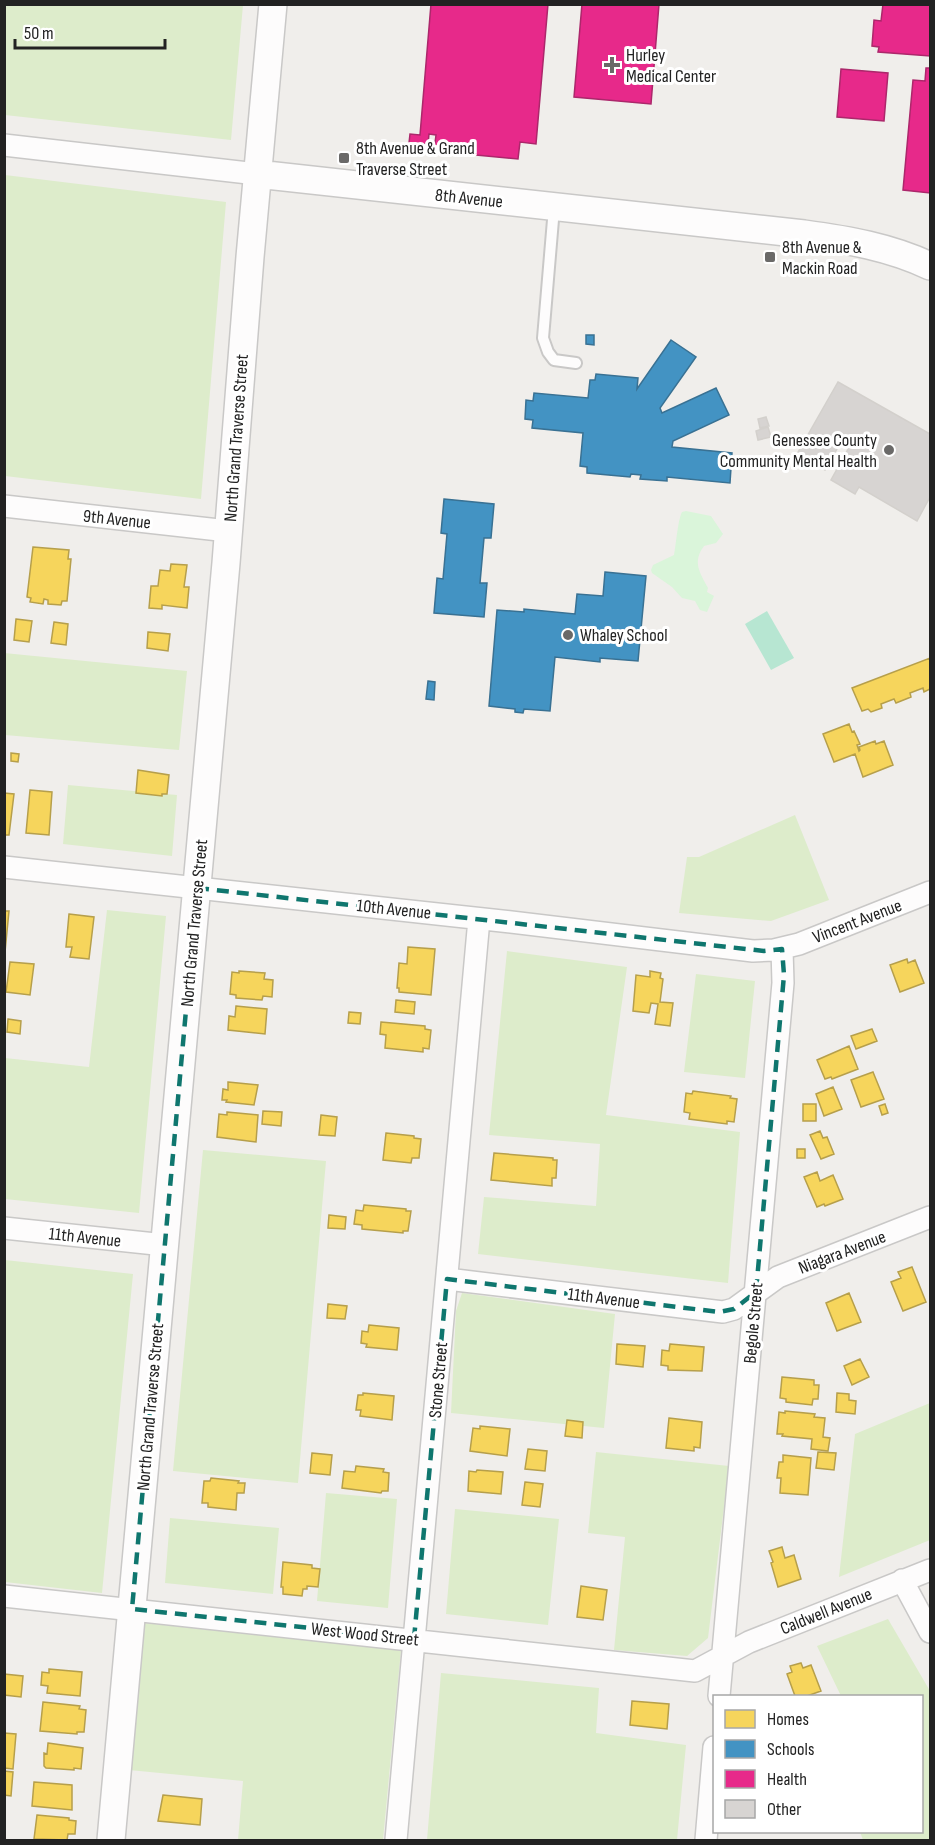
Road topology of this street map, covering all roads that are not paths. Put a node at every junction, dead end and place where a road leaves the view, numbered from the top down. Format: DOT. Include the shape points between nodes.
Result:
graph roads {
  1 [pos="273,4"];
  2 [pos="4,145"];
  3 [pos="257,174"];
  4 [pos="554,207"];
  5 [pos="930,266"];
  6 [pos="576,363"];
  7 [pos="4,506"];
  8 [pos="228,531"];
  9 [pos="4,867"];
  10 [pos="197,888"];
  11 [pos="930,892"];
  12 [pos="479,919"];
  13 [pos="782,949"];
  14 [pos="930,1217"];
  15 [pos="4,1228"];
  16 [pos="165,1245"];
  17 [pos="447,1279"];
  18 [pos="756,1292"];
  19 [pos="930,1569"];
  20 [pos="902,1581"];
  21 [pos="4,1596"];
  22 [pos="132,1609"];
  23 [pos="930,1632"];
  24 [pos="414,1639"];
  25 [pos="723,1657"];
  26 [pos="719,1695"];
  27 [pos="713,1759"];
  28 [pos="111,1840"];
  29 [pos="396,1840"];
  30 [pos="706,1840"];
  1 -- 3 [label="street, North Grand Traverse Street"];
  2 -- 3 [label="street, 8th Avenue"];
  3 -- 4 [label="street, 8th Avenue"];
  3 -- 8 [label="street, North Grand Traverse Street"];
  4 -- 5 [label="street, 8th Avenue" via="837,238 894,251"];
  4 -- 6 [label="lane" via="543,338 554,360"];
  7 -- 8 [label="street, 9th Avenue"];
  8 -- 10 [label="street, North Grand Traverse Street"];
  9 -- 10 [label="street, 10th Avenue"];
  10 -- 12 [label="street, 10th Avenue"];
  10 -- 16 [label="street, North Grand Traverse Street"];
  11 -- 13 [label="street, Vincent Avenue"];
  12 -- 13 [label="street, 10th Avenue" via="720,948"];
  12 -- 17 [label="street, Stone Street"];
  13 -- 18 [label="street, Begole Street" via="783,983"];
  14 -- 18 [label="street, Niagara Avenue" via="778,1277"];
  15 -- 16 [label="street, 11th Avenue"];
  16 -- 22 [label="street, North Grand Traverse Street"];
  17 -- 18 [label="street, 11th Avenue" via="718,1312 734,1309"];
  17 -- 24 [label="street, Stone Street"];
  18 -- 25 [label="street, Begole Street"];
  19 -- 20 [label="street, Caldwell Avenue"];
  20 -- 23 [label="street"];
  20 -- 25 [label="street, Caldwell Avenue" via="749,1642"];
  21 -- 22 [label="street, West Wood Street"];
  22 -- 24 [label="street, West Wood Street"];
  22 -- 28 [label="street, North Grand Traverse Street"];
  24 -- 25 [label="street, West Wood Street" via="695,1671"];
  24 -- 29 [label="street, Stone Street"];
  25 -- 26 [label="street, Begole Street"];
  27 -- 30 [label="street"];
}
